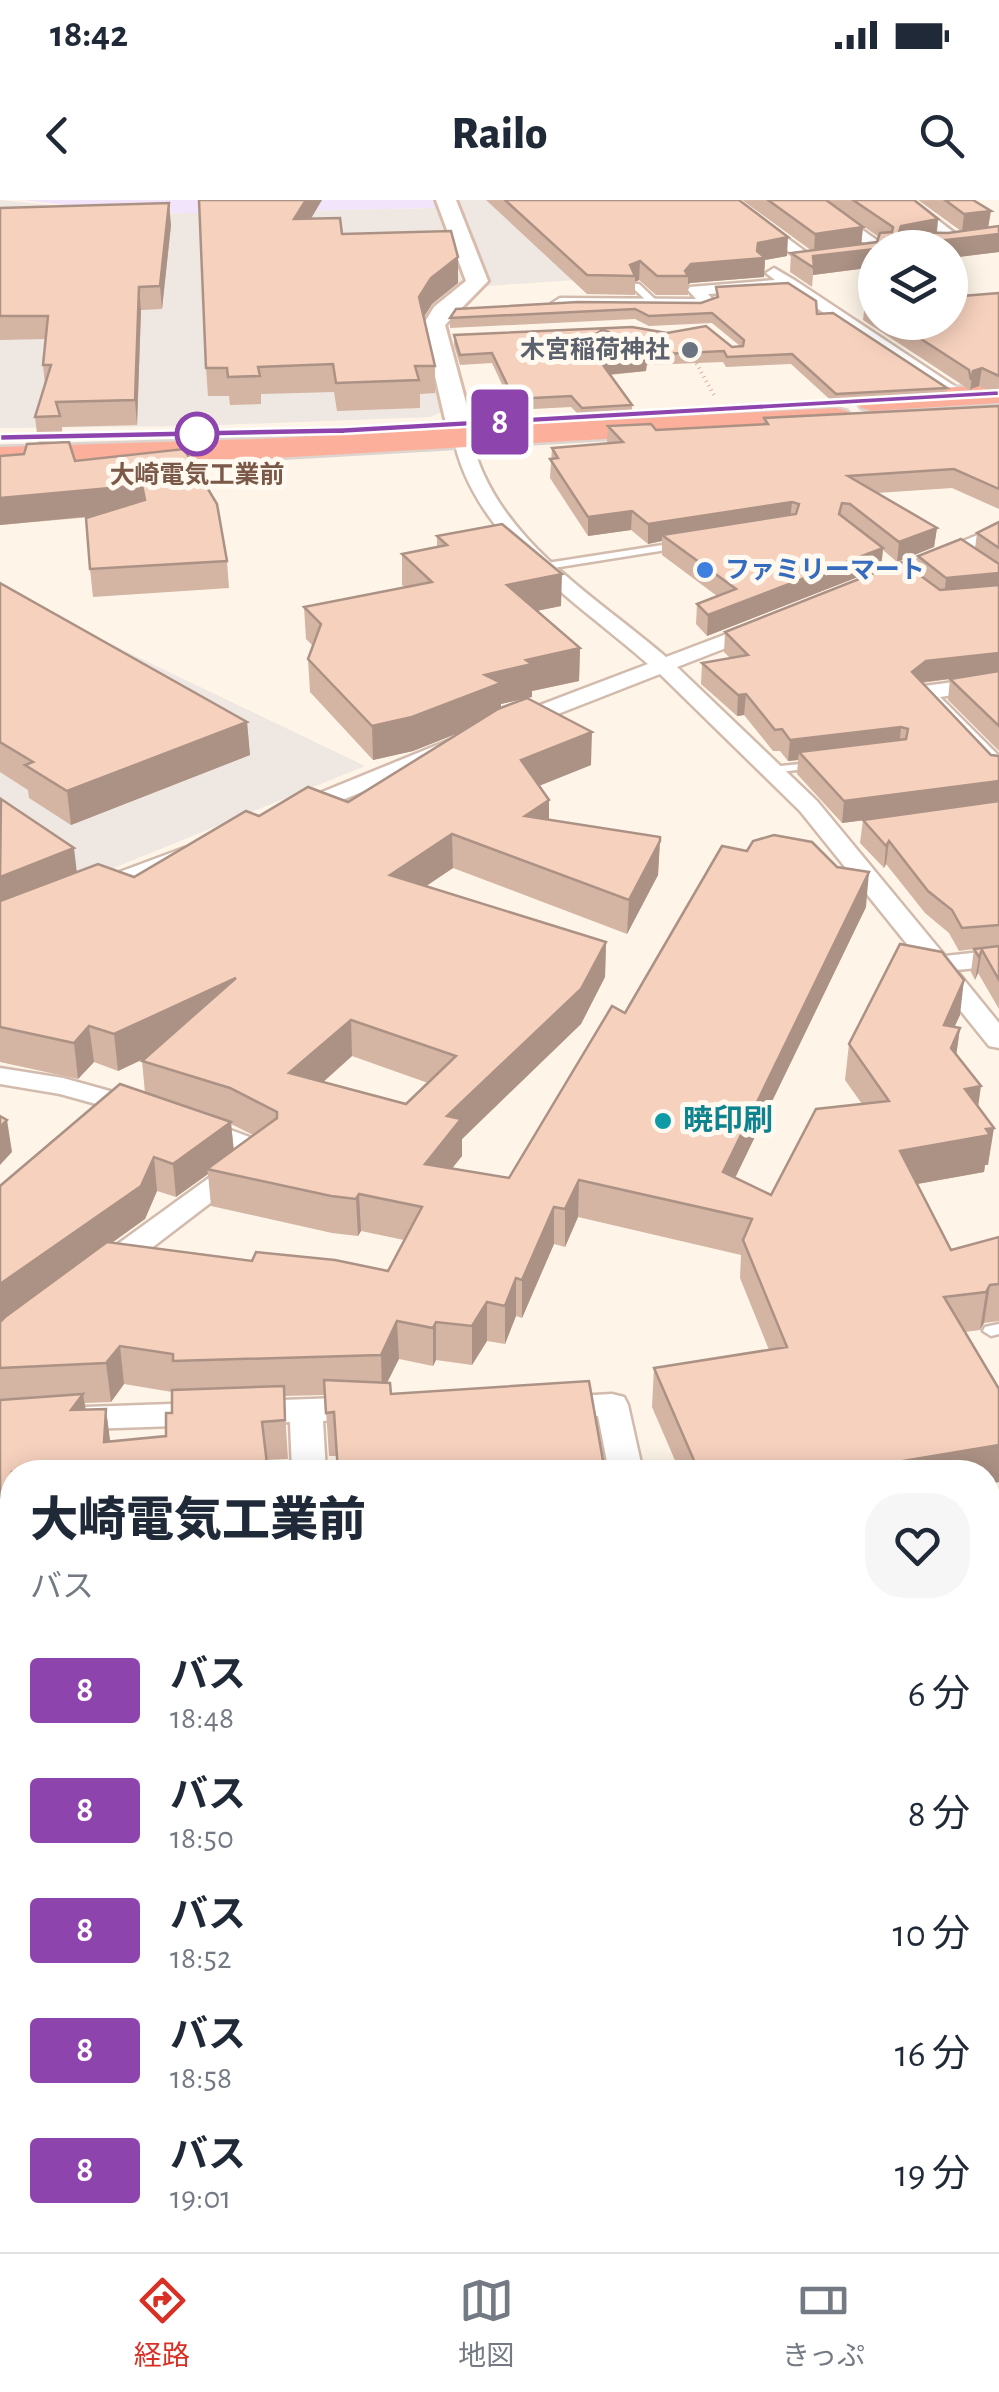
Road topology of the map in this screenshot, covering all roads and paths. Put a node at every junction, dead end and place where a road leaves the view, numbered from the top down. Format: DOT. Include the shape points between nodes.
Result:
graph roads {
  1 [pos="446,200"];
  2 [pos="727,200"];
  3 [pos="810,200"];
  4 [pos="903,200"];
  5 [pos="950,230"];
  6 [pos="858,240"];
  7 [pos="791,284"];
  8 [pos="636,286"];
  9 [pos="658,303"];
  10 [pos="539,304"];
  11 [pos="479,308"];
  12 [pos="440,311"];
  13 [pos="683,321"];
  14 [pos="694,358"];
  15 [pos="987,400"];
  16 [pos="718,404"];
  17 [pos="460,430"];
  18 [pos="0,437"];
  19 [pos="0,457"];
  20 [pos="999,532"];
  21 [pos="697,543"];
  22 [pos="547,566"];
  23 [pos="862,587"];
  24 [pos="789,616"];
  25 [pos="662,667"];
  26 [pos="999,682"];
  27 [pos="996,762"];
  28 [pos="827,764"];
  29 [pos="772,770"];
  30 [pos="267,822"];
  31 [pos="872,830"];
  32 [pos="835,835"];
  33 [pos="214,843"];
  34 [pos="71,898"];
  35 [pos="999,958"];
  36 [pos="941,964"];
  37 [pos="999,1040"];
  38 [pos="0,1076"];
  39 [pos="77,1288"];
  40 [pos="516,1406"];
  41 [pos="402,1408"];
  42 [pos="306,1409"];
  43 [pos="0,1421"];
  44 [pos="308,1460"];
  45 [pos="623,1460"];
  1 -- 12 [label="street" via="477,281"];
  2 -- 7 [label="street" via="818,260 765,267"];
  3 -- 6 [label="street"];
  4 -- 5 [label="street"];
  7 -- 9 [label="street" via="696,290 708,302"];
  7 -- 15 [label="street"];
  8 -- 9 [label="lane"];
  9 -- 10 [label="street"];
  9 -- 13 [label="street"];
  11 -- 12 [label="street"];
  12 -- 17 [label="street" via="434,325 450,344"];
  14 -- 16 [label="path"];
  15 -- 17 [label="highway"];
  17 -- 18 [label="highway"];
  17 -- 19 [label="highway" via="152,454"];
  17 -- 22 [label="street" via="497,517"];
  20 -- 23 [label="street" via="964,554"];
  21 -- 22 [label="lane"];
  22 -- 25 [label="street"];
  24 -- 25 [label="street"];
  25 -- 29 [label="street"];
  25 -- 30 [label="street"];
  26 -- 27 [label="street" via="924,694"];
  28 -- 29 [label="lane"];
  29 -- 32 [label="street"];
  31 -- 32 [label="street"];
  32 -- 36 [label="street"];
  33 -- 34 [label="street"];
  35 -- 36 [label="street"];
  36 -- 37 [label="street"];
  38 -- 39 [label="street" via="182,1120 263,1152"];
  40 -- 45 [label="street" via="612,1405"];
  41 -- 42 [label="street"];
  42 -- 43 [label="street"];
  42 -- 44 [label="street"];
}
